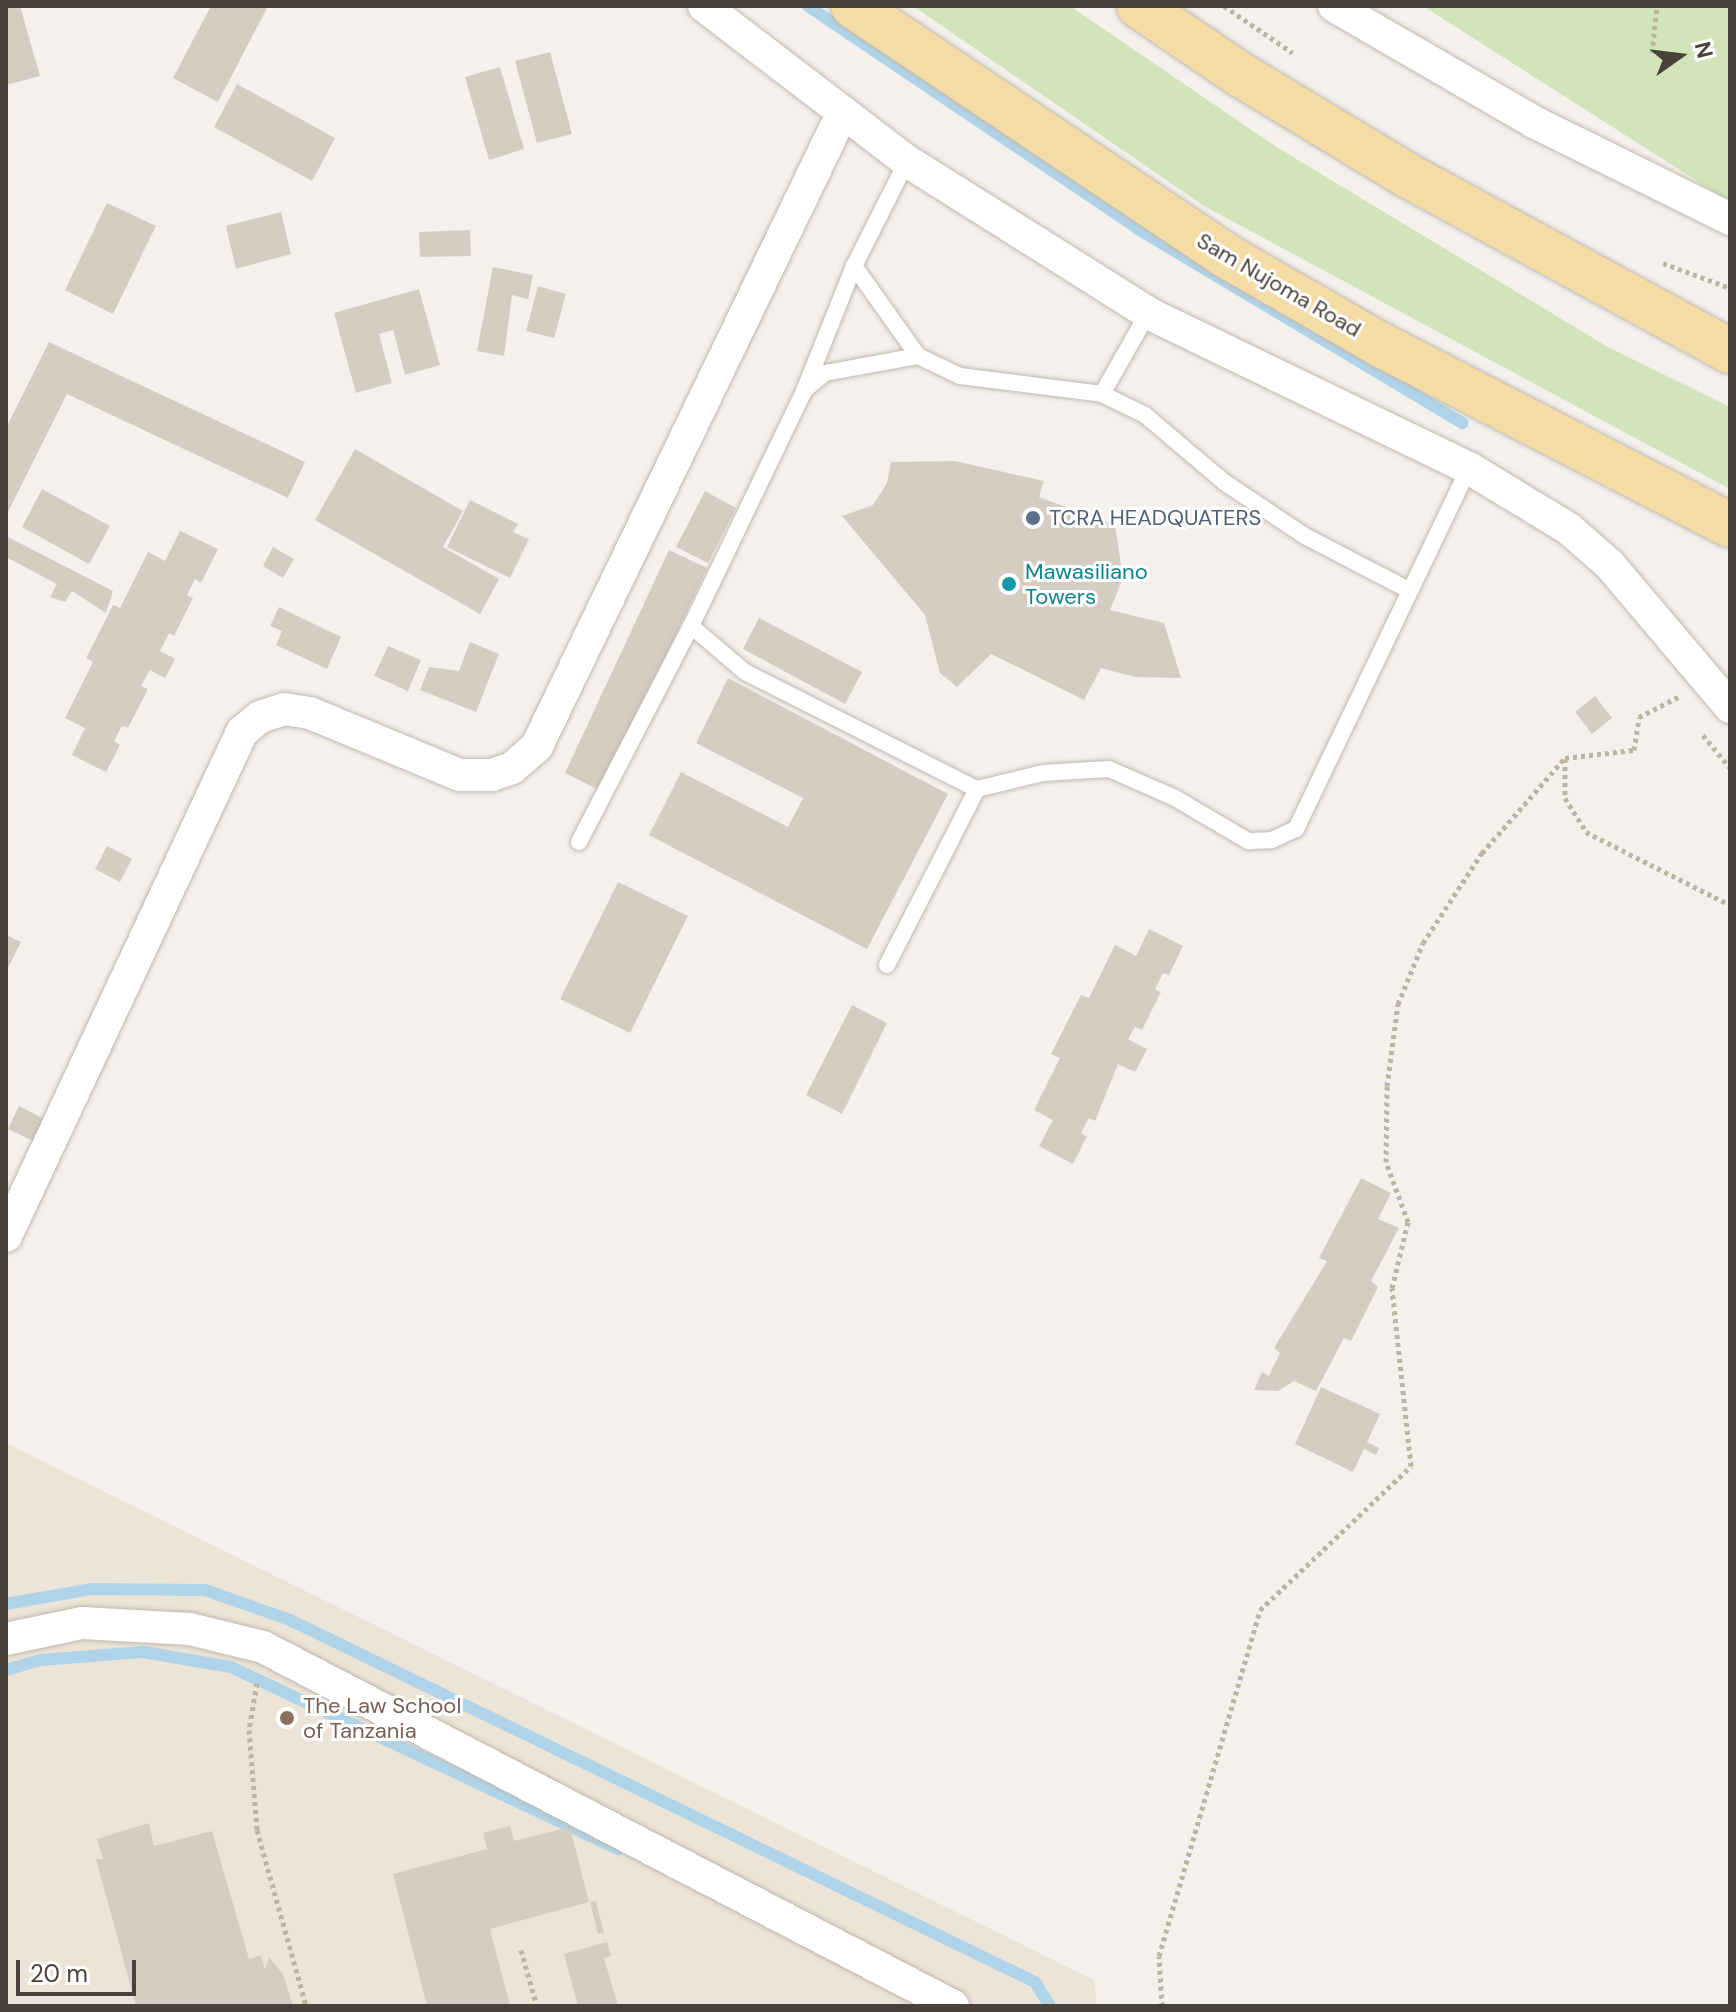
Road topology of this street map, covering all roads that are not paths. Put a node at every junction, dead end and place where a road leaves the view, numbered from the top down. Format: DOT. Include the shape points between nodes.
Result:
graph roads {
  1 [pos="704,6"];
  2 [pos="853,6"];
  3 [pos="1139,6"];
  4 [pos="1334,6"];
  5 [pos="843,112"];
  6 [pos="907,161"];
  7 [pos="1730,219"];
  8 [pos="854,266"];
  9 [pos="1148,313"];
  10 [pos="1730,351"];
  11 [pos="918,356"];
  12 [pos="804,391"];
  13 [pos="1102,394"];
  14 [pos="1469,468"];
  15 [pos="1730,525"];
  16 [pos="1407,589"];
  17 [pos="691,626"];
  18 [pos="1730,707"];
  19 [pos="977,789"];
  20 [pos="579,842"];
  21 [pos="887,965"];
  22 [pos="6,1236"];
  23 [pos="6,1639"];
  24 [pos="953,2006"];
  1 -- 5 [label="street"];
  2 -- 15 [label="main road, Sam Nujoma Road" via="1228,257 1408,359"];
  3 -- 10 [label="main road" via="1405,174"];
  4 -- 7 [label="street" via="1534,122"];
  5 -- 6 [label="street"];
  5 -- 22 [label="street" via="537,746 512,768 492,775 460,775 310,713 284,709 260,717 242,732"];
  6 -- 8 [label="lane"];
  6 -- 9 [label="street"];
  8 -- 11 [label="lane"];
  8 -- 12 [label="lane"];
  9 -- 13 [label="lane"];
  9 -- 14 [label="street"];
  11 -- 12 [label="lane" via="825,373"];
  11 -- 13 [label="lane" via="960,376"];
  12 -- 17 [label="lane"];
  13 -- 16 [label="lane" via="1145,415 1224,482 1305,536"];
  14 -- 16 [label="lane"];
  14 -- 18 [label="street" via="1569,529 1610,565"];
  16 -- 19 [label="lane" via="1305,818 1286,836 1260,841 1238,837 1175,798 1109,769 1043,773"];
  17 -- 19 [label="lane" via="745,672"];
  17 -- 20 [label="lane"];
  19 -- 21 [label="lane"];
  23 -- 24 [label="street" via="82,1623 190,1629 263,1647"];
}
